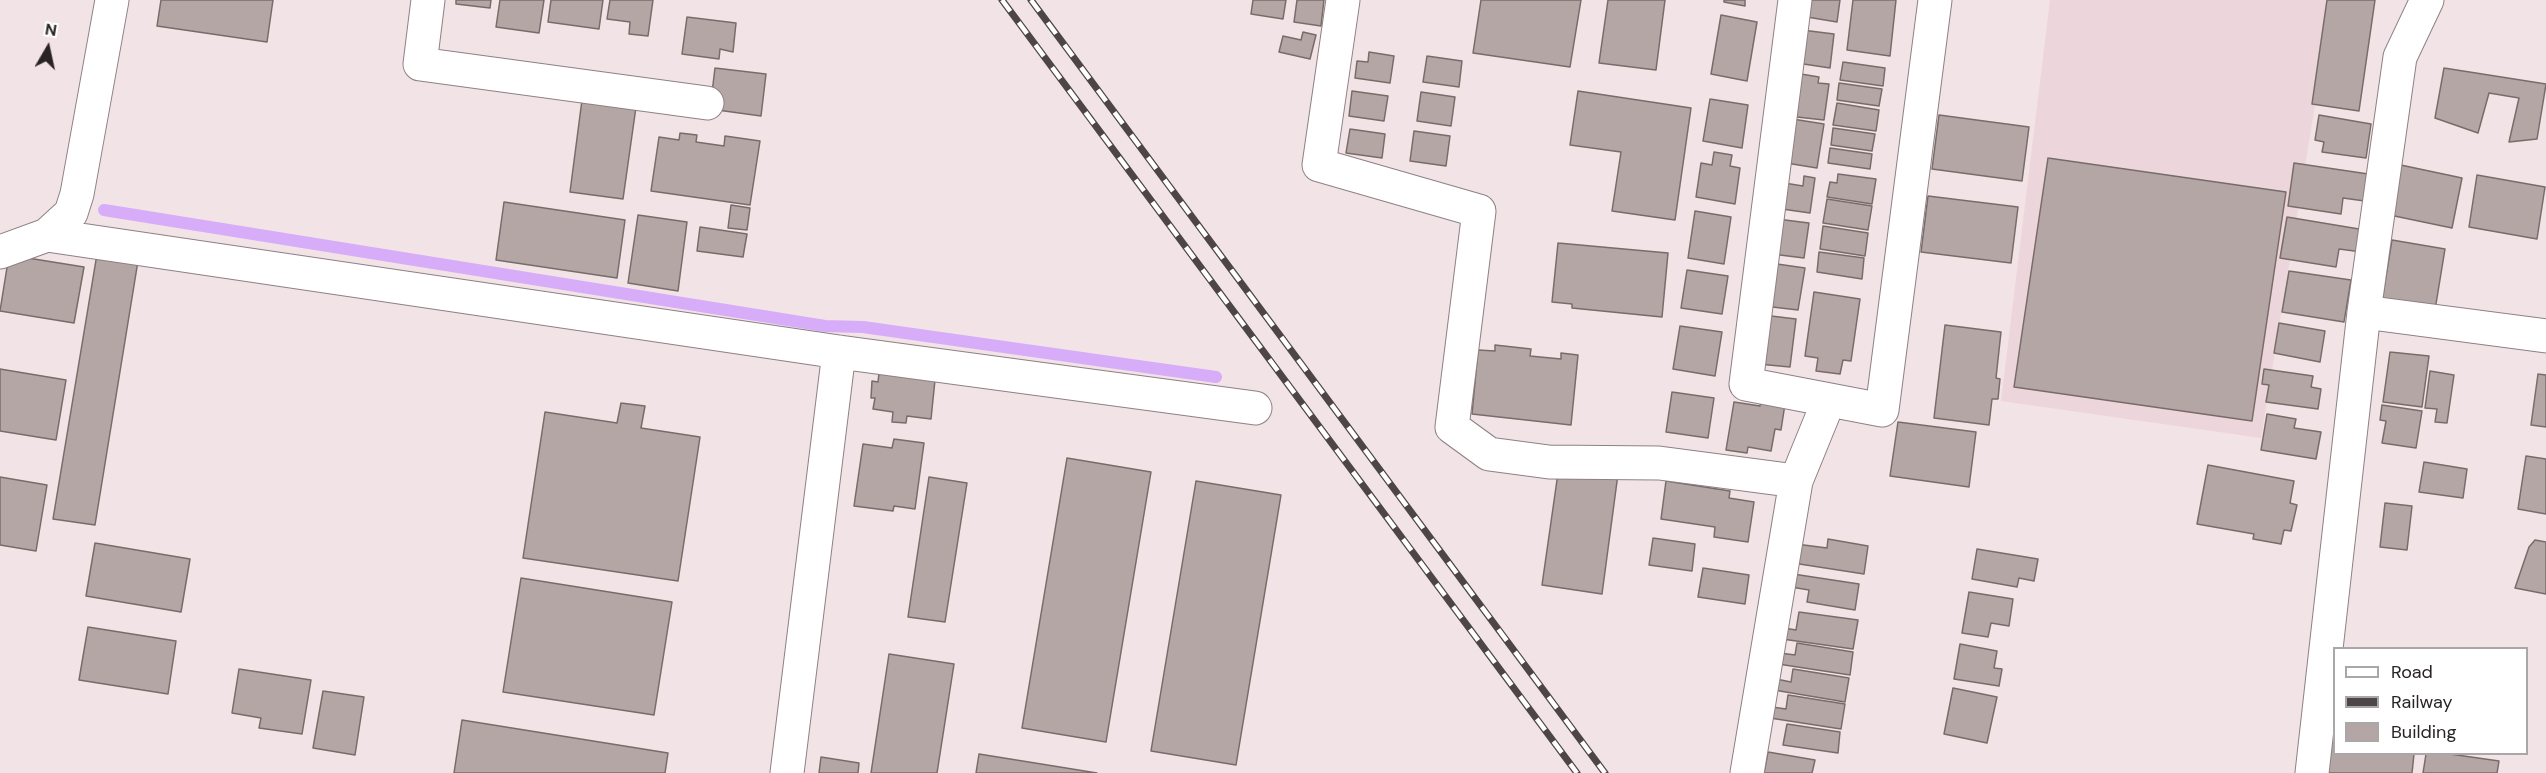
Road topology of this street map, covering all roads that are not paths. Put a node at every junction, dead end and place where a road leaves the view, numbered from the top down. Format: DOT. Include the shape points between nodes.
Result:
graph roads {
  1 [pos="111,0"];
  2 [pos="428,0"];
  3 [pos="1343,0"];
  4 [pos="1795,0"];
  5 [pos="1935,0"];
  6 [pos="2427,0"];
  7 [pos="707,103"];
  8 [pos="47,235"];
  9 [pos="0,252"];
  10 [pos="2364,312"];
  11 [pos="2546,336"];
  12 [pos="839,352"];
  13 [pos="1828,400"];
  14 [pos="1255,408"];
  15 [pos="1796,481"];
  16 [pos="787,773"];
  17 [pos="1747,773"];
  18 [pos="2312,773"];
  1 -- 8 [label="street" via="77,194 71,213"];
  2 -- 7 [label="street" via="420,64"];
  3 -- 15 [label="street" via="1319,165 1479,211 1452,427 1489,454 1549,462 1659,464"];
  4 -- 13 [label="street" via="1746,384"];
  5 -- 13 [label="street" via="1882,410"];
  6 -- 10 [label="street" via="2400,57"];
  8 -- 9 [label="street"];
  8 -- 12 [label="street"];
  10 -- 11 [label="street"];
  10 -- 18 [label="street"];
  12 -- 14 [label="street"];
  12 -- 16 [label="street"];
  13 -- 15 [label="street"];
  15 -- 17 [label="street"];
}
